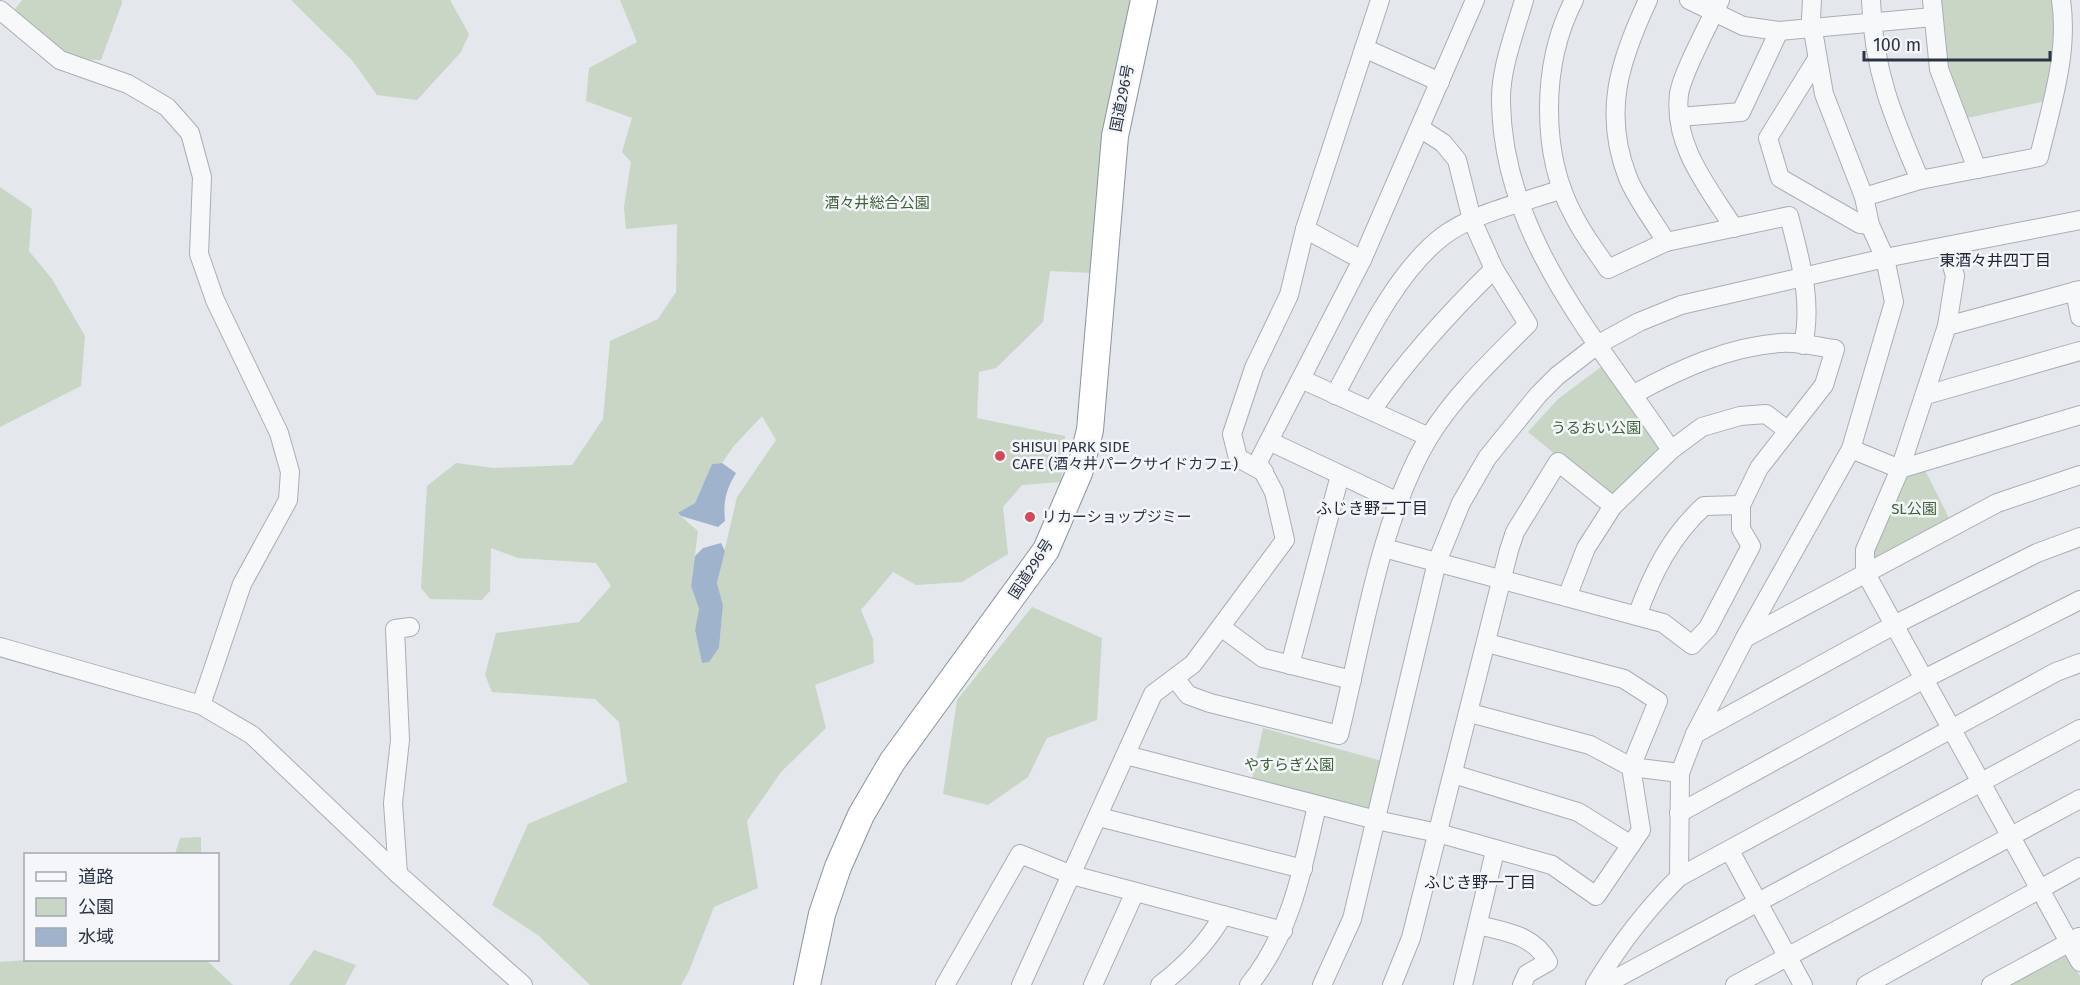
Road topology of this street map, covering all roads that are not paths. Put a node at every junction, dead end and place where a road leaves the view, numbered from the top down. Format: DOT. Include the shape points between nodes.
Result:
graph roads {
  1 [pos="1144,0"];
  2 [pos="1380,0"];
  3 [pos="1475,0"];
  4 [pos="1524,0"];
  5 [pos="1574,0"];
  6 [pos="1648,0"];
  7 [pos="1689,0"];
  8 [pos="1812,0"];
  9 [pos="1871,0"];
  10 [pos="2061,0"];
  11 [pos="1717,6"];
  12 [pos="1933,8"];
  13 [pos="0,10"];
  14 [pos="1873,23"];
  15 [pos="1812,27"];
  16 [pos="1779,31"];
  17 [pos="1364,48"];
  18 [pos="1817,59"];
  19 [pos="1440,82"];
  20 [pos="1679,117"];
  21 [pos="1420,128"];
  22 [pos="1977,169"];
  23 [pos="1920,180"];
  24 [pos="1562,189"];
  25 [pos="1864,197"];
  26 [pos="1519,204"];
  27 [pos="1472,220"];
  28 [pos="2080,220"];
  29 [pos="1870,225"];
  30 [pos="1734,228"];
  31 [pos="1305,230"];
  32 [pos="1666,242"];
  33 [pos="1947,248"];
  34 [pos="1885,258"];
  35 [pos="1362,260"];
  36 [pos="1494,269"];
  37 [pos="1804,276"];
  38 [pos="2078,290"];
  39 [pos="2080,317"];
  40 [pos="1947,326"];
  41 [pos="1597,345"];
  42 [pos="1803,345"];
  43 [pos="2080,351"];
  44 [pos="1301,379"];
  45 [pos="1634,394"];
  46 [pos="1335,395"];
  47 [pos="1926,395"];
  48 [pos="1372,410"];
  49 [pos="2080,415"];
  50 [pos="1787,430"];
  51 [pos="1429,437"];
  52 [pos="1269,441"];
  53 [pos="1851,449"];
  54 [pos="1671,450"];
  55 [pos="1900,469"];
  56 [pos="1264,472"];
  57 [pos="1340,475"];
  58 [pos="2080,475"];
  59 [pos="1398,502"];
  60 [pos="1740,505"];
  61 [pos="1613,506"];
  62 [pos="2080,537"];
  63 [pos="1384,548"];
  64 [pos="1437,562"];
  65 [pos="1865,572"];
  66 [pos="1503,580"];
  67 [pos="1567,597"];
  68 [pos="2080,600"];
  69 [pos="1637,616"];
  70 [pos="1893,625"];
  71 [pos="410,627"];
  72 [pos="1221,627"];
  73 [pos="1745,638"];
  74 [pos="1486,643"];
  75 [pos="0,647"];
  76 [pos="2080,663"];
  77 [pos="1290,665"];
  78 [pos="1175,678"];
  79 [pos="1924,679"];
  80 [pos="1352,680"];
  81 [pos="201,705"];
  82 [pos="1470,713"];
  83 [pos="2080,729"];
  84 [pos="1951,730"];
  85 [pos="1695,734"];
  86 [pos="1126,755"];
  87 [pos="1631,767"];
  88 [pos="1680,773"];
  89 [pos="1453,774"];
  90 [pos="1979,782"];
  91 [pos="2080,799"];
  92 [pos="1317,804"];
  93 [pos="1679,813"];
  94 [pos="1099,817"];
  95 [pos="1376,820"];
  96 [pos="1438,833"];
  97 [pos="2009,837"];
  98 [pos="1631,845"];
  99 [pos="1495,851"];
  100 [pos="1730,851"];
  101 [pos="2080,867"];
  102 [pos="1302,869"];
  103 [pos="399,874"];
  104 [pos="1072,875"];
  105 [pos="1679,877"];
  106 [pos="2039,888"];
  107 [pos="1135,892"];
  108 [pos="1758,902"];
  109 [pos="1223,915"];
  110 [pos="1478,925"];
  111 [pos="1283,931"];
  112 [pos="2074,939"];
  113 [pos="1788,956"];
  114 [pos="2080,962"];
  115 [pos="523,985"];
  116 [pos="807,985"];
  117 [pos="945,985"];
  118 [pos="1021,985"];
  119 [pos="1093,985"];
  120 [pos="1160,985"];
  121 [pos="1249,985"];
  122 [pos="1322,985"];
  123 [pos="1392,985"];
  124 [pos="1463,985"];
  125 [pos="1522,985"];
  126 [pos="1595,985"];
  127 [pos="1604,985"];
  128 [pos="1735,985"];
  129 [pos="1803,985"];
  130 [pos="1866,985"];
  131 [pos="1991,985"];
  1 -- 116 [label="highway, 国道296号" via="1114,136 1090,430 1079,473 1046,550 892,762 861,815 822,914"];
  2 -- 17 [label="street"];
  3 -- 19 [label="street"];
  4 -- 26 [label="street" via="1501,101 1509,166"];
  5 -- 24 [label="street" via="1556,47 1551,83 1553,159"];
  6 -- 32 [label="street" via="1617,78 1615,108 1620,152 1629,180"];
  7 -- 11 [label="street"];
  8 -- 15 [label="street"];
  9 -- 14 [label="street"];
  10 -- 22 [label="street" via="2063,37 2059,73 2039,157"];
  11 -- 16 [label="street" via="1743,26"];
  11 -- 20 [label="street" via="1680,92"];
  12 -- 14 [label="street"];
  12 -- 22 [label="street" via="1939,69"];
  13 -- 81 [label="street" via="60,60 128,84 167,107 190,133 202,177 199,254 215,300 279,433 290,472 288,500 242,584"];
  14 -- 15 [label="street"];
  14 -- 23 [label="street" via="1877,67"];
  15 -- 16 [label="street"];
  15 -- 18 [label="street"];
  16 -- 20 [label="street" via="1741,112"];
  17 -- 19 [label="street"];
  17 -- 31 [label="street"];
  18 -- 25 [label="street" via="1824,94"];
  18 -- 29 [label="street" via="1768,138 1780,178 1860,225"];
  19 -- 21 [label="street"];
  20 -- 30 [label="street" via="1693,165"];
  21 -- 27 [label="street" via="1443,143 1457,160"];
  21 -- 35 [label="street"];
  22 -- 23 [label="street"];
  23 -- 25 [label="street"];
  24 -- 26 [label="street"];
  24 -- 32 [label="street" via="1575,218 1608,269"];
  25 -- 29 [label="street"];
  26 -- 27 [label="street"];
  26 -- 41 [label="street" via="1541,257"];
  27 -- 36 [label="street"];
  27 -- 46 [label="street" via="1443,236 1409,270"];
  28 -- 33 [label="street"];
  29 -- 34 [label="street"];
  30 -- 32 [label="street"];
  30 -- 37 [label="street" via="1789,216"];
  31 -- 35 [label="street"];
  31 -- 56 [label="street" via="1289,295 1254,368 1232,434 1238,458"];
  33 -- 34 [label="street"];
  33 -- 40 [label="street" via="1954,276"];
  34 -- 37 [label="street"];
  34 -- 53 [label="street" via="1894,302"];
  35 -- 44 [label="street"];
  36 -- 48 [label="street" via="1401,368"];
  36 -- 51 [label="street" via="1528,324 1472,380"];
  37 -- 41 [label="street" via="1681,305"];
  37 -- 42 [label="street" via="1808,321"];
  38 -- 39 [label="street"];
  38 -- 40 [label="street"];
  40 -- 47 [label="street"];
  41 -- 45 [label="street"];
  41 -- 64 [label="street" via="1557,376 1504,435 1461,503"];
  42 -- 45 [label="street" via="1782,342 1739,350 1684,367"];
  42 -- 50 [label="street" via="1835,349 1824,385"];
  43 -- 47 [label="street"];
  44 -- 46 [label="street"];
  44 -- 52 [label="street"];
  45 -- 54 [label="street"];
  46 -- 48 [label="street"];
  47 -- 55 [label="street"];
  48 -- 51 [label="street"];
  49 -- 55 [label="street"];
  50 -- 54 [label="street" via="1766,414 1740,416 1702,427"];
  50 -- 60 [label="street" via="1759,468"];
  51 -- 59 [label="street"];
  52 -- 56 [label="street" via="1258,462"];
  52 -- 57 [label="street"];
  53 -- 55 [label="street"];
  53 -- 73 [label="street"];
  54 -- 61 [label="street"];
  55 -- 65 [label="street" via="1865,550"];
  56 -- 72 [label="street" via="1274,492 1285,540"];
  57 -- 59 [label="street"];
  57 -- 77 [label="street"];
  58 -- 65 [label="street" via="1997,503"];
  59 -- 63 [label="street"];
  60 -- 69 [label="street" via="1704,506 1683,525 1651,579"];
  60 -- 69 [label="street" via="1742,530 1751,546 1708,628 1692,645 1663,623"];
  61 -- 66 [label="street" via="1558,462 1515,532"];
  61 -- 67 [label="street" via="1586,548"];
  62 -- 70 [label="street" via="2037,553"];
  63 -- 64 [label="street"];
  63 -- 80 [label="street"];
  64 -- 66 [label="street"];
  64 -- 95 [label="street"];
  65 -- 70 [label="street"];
  65 -- 73 [label="street"];
  66 -- 67 [label="street"];
  66 -- 74 [label="street"];
  67 -- 69 [label="street"];
  68 -- 79 [label="street"];
  70 -- 79 [label="street"];
  70 -- 85 [label="street"];
  71 -- 103 [label="street" via="395,629 400,740 393,802"];
  72 -- 77 [label="street" via="1263,658"];
  72 -- 78 [label="street" via="1193,664"];
  73 -- 85 [label="street"];
  74 -- 82 [label="street"];
  74 -- 87 [label="street" via="1624,679 1658,701"];
  75 -- 81 [label="street"];
  76 -- 84 [label="street" via="2056,672"];
  77 -- 80 [label="street"];
  78 -- 80 [label="street" via="1188,695 1210,703 1339,735"];
  78 -- 86 [label="street" via="1153,694"];
  79 -- 84 [label="street"];
  79 -- 93 [label="street"];
  81 -- 103 [label="street" via="252,735"];
  82 -- 87 [label="street" via="1590,745"];
  82 -- 89 [label="street"];
  83 -- 90 [label="street"];
  84 -- 90 [label="street"];
  84 -- 100 [label="street"];
  85 -- 88 [label="street"];
  86 -- 92 [label="street"];
  86 -- 94 [label="street"];
  87 -- 88 [label="street"];
  87 -- 98 [label="street" via="1641,830"];
  88 -- 93 [label="street"];
  89 -- 96 [label="street"];
  89 -- 98 [label="street" via="1578,812"];
  90 -- 97 [label="street"];
  90 -- 108 [label="street"];
  91 -- 97 [label="street"];
  92 -- 95 [label="street"];
  92 -- 102 [label="street"];
  93 -- 105 [label="street"];
  94 -- 102 [label="street"];
  94 -- 104 [label="street"];
  95 -- 96 [label="street"];
  95 -- 122 [label="street" via="1352,919"];
  96 -- 99 [label="street"];
  96 -- 123 [label="street" via="1411,938"];
  97 -- 106 [label="street"];
  97 -- 113 [label="street"];
  98 -- 99 [label="street" via="1596,896 1552,865"];
  99 -- 110 [label="street"];
  100 -- 105 [label="street"];
  100 -- 108 [label="street"];
  101 -- 106 [label="street"];
  102 -- 111 [label="street"];
  103 -- 115 [label="street"];
  104 -- 107 [label="street"];
  104 -- 117 [label="street" via="1020,854"];
  104 -- 118 [label="street"];
  105 -- 126 [label="street" via="1646,911"];
  106 -- 112 [label="street"];
  106 -- 130 [label="street"];
  107 -- 109 [label="street"];
  107 -- 119 [label="street"];
  108 -- 113 [label="street"];
  108 -- 127 [label="street"];
  109 -- 111 [label="street"];
  109 -- 120 [label="street" via="1209,939"];
  110 -- 124 [label="street"];
  110 -- 125 [label="street" via="1515,934 1542,951 1548,962 1527,974"];
  111 -- 121 [label="street" via="1268,962"];
  112 -- 114 [label="street"];
  112 -- 131 [label="street"];
  113 -- 128 [label="street"];
  113 -- 129 [label="street"];
}
